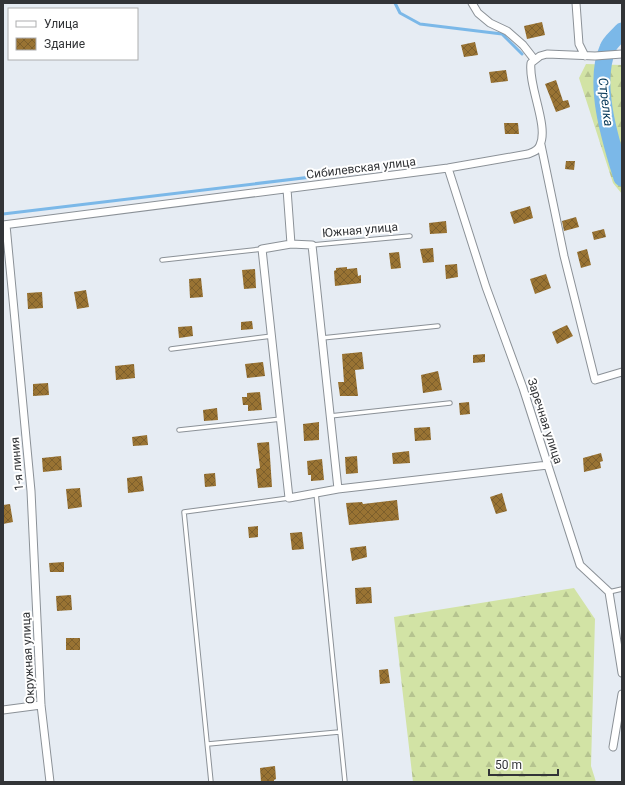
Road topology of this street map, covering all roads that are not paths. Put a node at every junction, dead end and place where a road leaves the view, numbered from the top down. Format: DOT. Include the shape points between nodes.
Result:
graph roads {
  1 [pos="472,3"];
  2 [pos="576,3"];
  3 [pos="622,54"];
  4 [pos="585,56"];
  5 [pos="534,59"];
  6 [pos="541,145"];
  7 [pos="448,168"];
  8 [pos="287,189"];
  9 [pos="4,225"];
  10 [pos="410,236"];
  11 [pos="291,244"];
  12 [pos="312,245"];
  13 [pos="262,249"];
  14 [pos="162,260"];
  15 [pos="438,326"];
  16 [pos="272,336"];
  17 [pos="322,338"];
  18 [pos="171,349"];
  19 [pos="622,372"];
  20 [pos="450,403"];
  21 [pos="330,416"];
  22 [pos="281,419"];
  23 [pos="179,430"];
  24 [pos="548,465"];
  25 [pos="338,489"];
  26 [pos="316,493"];
  27 [pos="289,498"];
  28 [pos="33,533"];
  29 [pos="622,589"];
  30 [pos="609,592"];
  31 [pos="622,673"];
  32 [pos="622,694"];
  33 [pos="42,705"];
  34 [pos="3,710"];
  35 [pos="339,732"];
  36 [pos="208,744"];
  37 [pos="613,747"];
  38 [pos="50,782"];
  39 [pos="212,782"];
  40 [pos="344,782"];
  1 -- 5 [label="street" via="478,13 490,23 507,31"];
  2 -- 4 [label="street" via="579,44"];
  3 -- 4 [label="street"];
  4 -- 5 [label="street" via="555,54"];
  5 -- 6 [label="street" via="530,63 530,69 542,128"];
  6 -- 7 [label="street, Сибилевская улица" via="536,151 528,154"];
  6 -- 19 [label="street" via="564,256 595,380"];
  7 -- 8 [label="street, Сибилевская улица"];
  7 -- 24 [label="street, Заречная улица"];
  8 -- 9 [label="street, Сибилевская улица"];
  8 -- 11 [label="street"];
  9 -- 28 [label="street, 1-я линия"];
  10 -- 12 [label="lane, Южная улица"];
  11 -- 12 [label="street"];
  11 -- 13 [label="street"];
  12 -- 17 [label="street"];
  13 -- 14 [label="lane"];
  13 -- 16 [label="street"];
  15 -- 17 [label="lane"];
  16 -- 18 [label="lane"];
  16 -- 22 [label="street"];
  17 -- 21 [label="street"];
  20 -- 21 [label="lane"];
  21 -- 25 [label="street"];
  22 -- 23 [label="lane"];
  22 -- 27 [label="street"];
  24 -- 25 [label="street"];
  24 -- 30 [label="street, Заречная улица" via="580,565"];
  25 -- 26 [label="street"];
  26 -- 27 [label="street"];
  26 -- 35 [label="lane"];
  27 -- 36 [label="lane" via="184,512"];
  28 -- 33 [label="street, Окружная улица"];
  29 -- 30 [label="lane"];
  30 -- 31 [label="street"];
  32 -- 37 [label="street"];
  33 -- 34 [label="street"];
  33 -- 38 [label="street, Окружная улица"];
  35 -- 36 [label="lane"];
  35 -- 40 [label="lane"];
  36 -- 39 [label="lane"];
}
